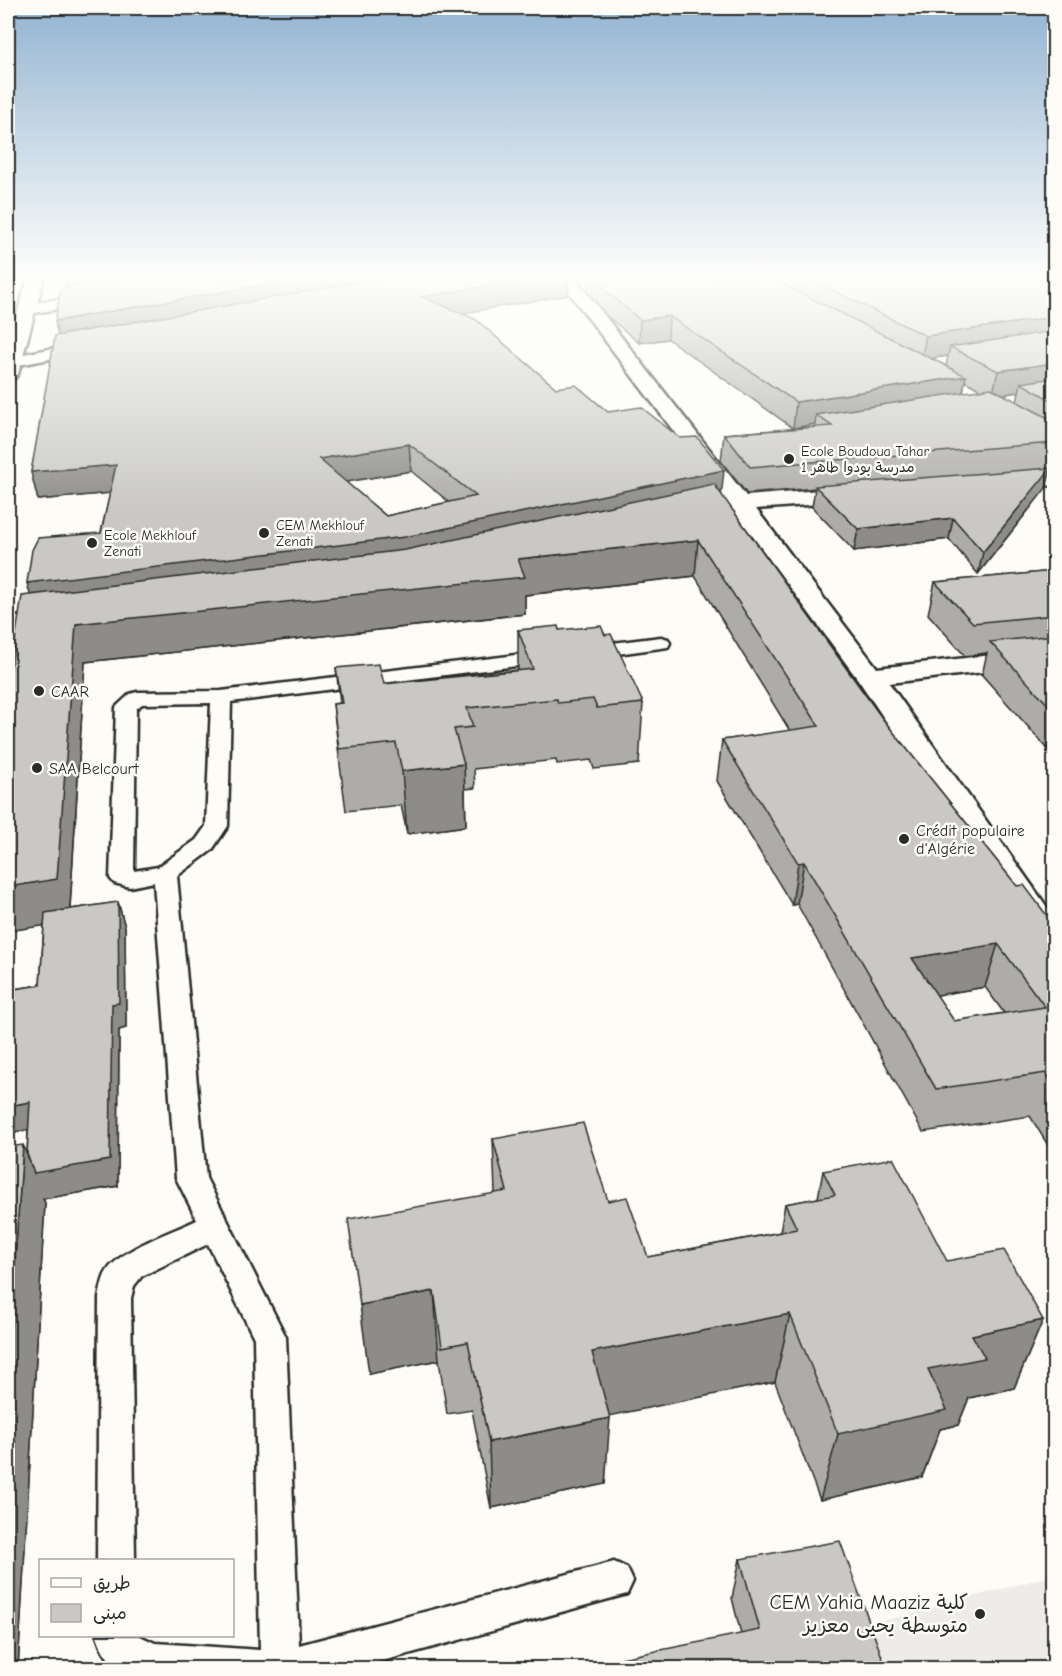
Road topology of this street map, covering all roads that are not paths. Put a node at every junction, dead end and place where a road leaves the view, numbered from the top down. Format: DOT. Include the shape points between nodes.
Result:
graph roads {
  1 [pos="57,356"];
  2 [pos="626,356"];
  3 [pos="9,368"];
  4 [pos="722,447"];
  5 [pos="699,451"];
  6 [pos="1054,478"];
  7 [pos="985,484"];
  8 [pos="880,492"];
  9 [pos="740,503"];
  10 [pos="658,521"];
  11 [pos="90,616"];
  12 [pos="8,626"];
  13 [pos="661,643"];
  14 [pos="1054,656"];
  15 [pos="870,676"];
  16 [pos="221,697"];
  17 [pos="165,873"];
  18 [pos="1040,902"];
  19 [pos="1054,943"];
  20 [pos="215,1226"];
  21 [pos="116,1559"];
  22 [pos="614,1581"];
  23 [pos="117,1637"];
  24 [pos="255,1668"];
  25 [pos="280,1668"];
  26 [pos="285,1668"];
  1 -- 3 [label="street"];
  2 -- 5 [label="street"];
  4 -- 5 [label="street"];
  5 -- 9 [label="street"];
  6 -- 7 [label="street"];
  8 -- 9 [label="street"];
  9 -- 10 [label="street"];
  9 -- 15 [label="street"];
  11 -- 12 [label="street"];
  13 -- 16 [label="lane"];
  14 -- 15 [label="street"];
  15 -- 18 [label="street"];
  16 -- 17 [label="lane" via="217,826 204,844"];
  16 -- 17 [label="lane" via="137,698 126,707 122,878"];
  17 -- 20 [label="lane" via="191,1178"];
  18 -- 19 [label="street"];
  20 -- 21 [label="lane" via="131,1266 119,1280 115,1298"];
  20 -- 25 [label="lane" via="270,1337"];
  22 -- 26 [label="lane"];
  23 -- 24 [label="lane" via="127,1651 154,1663"];
}
